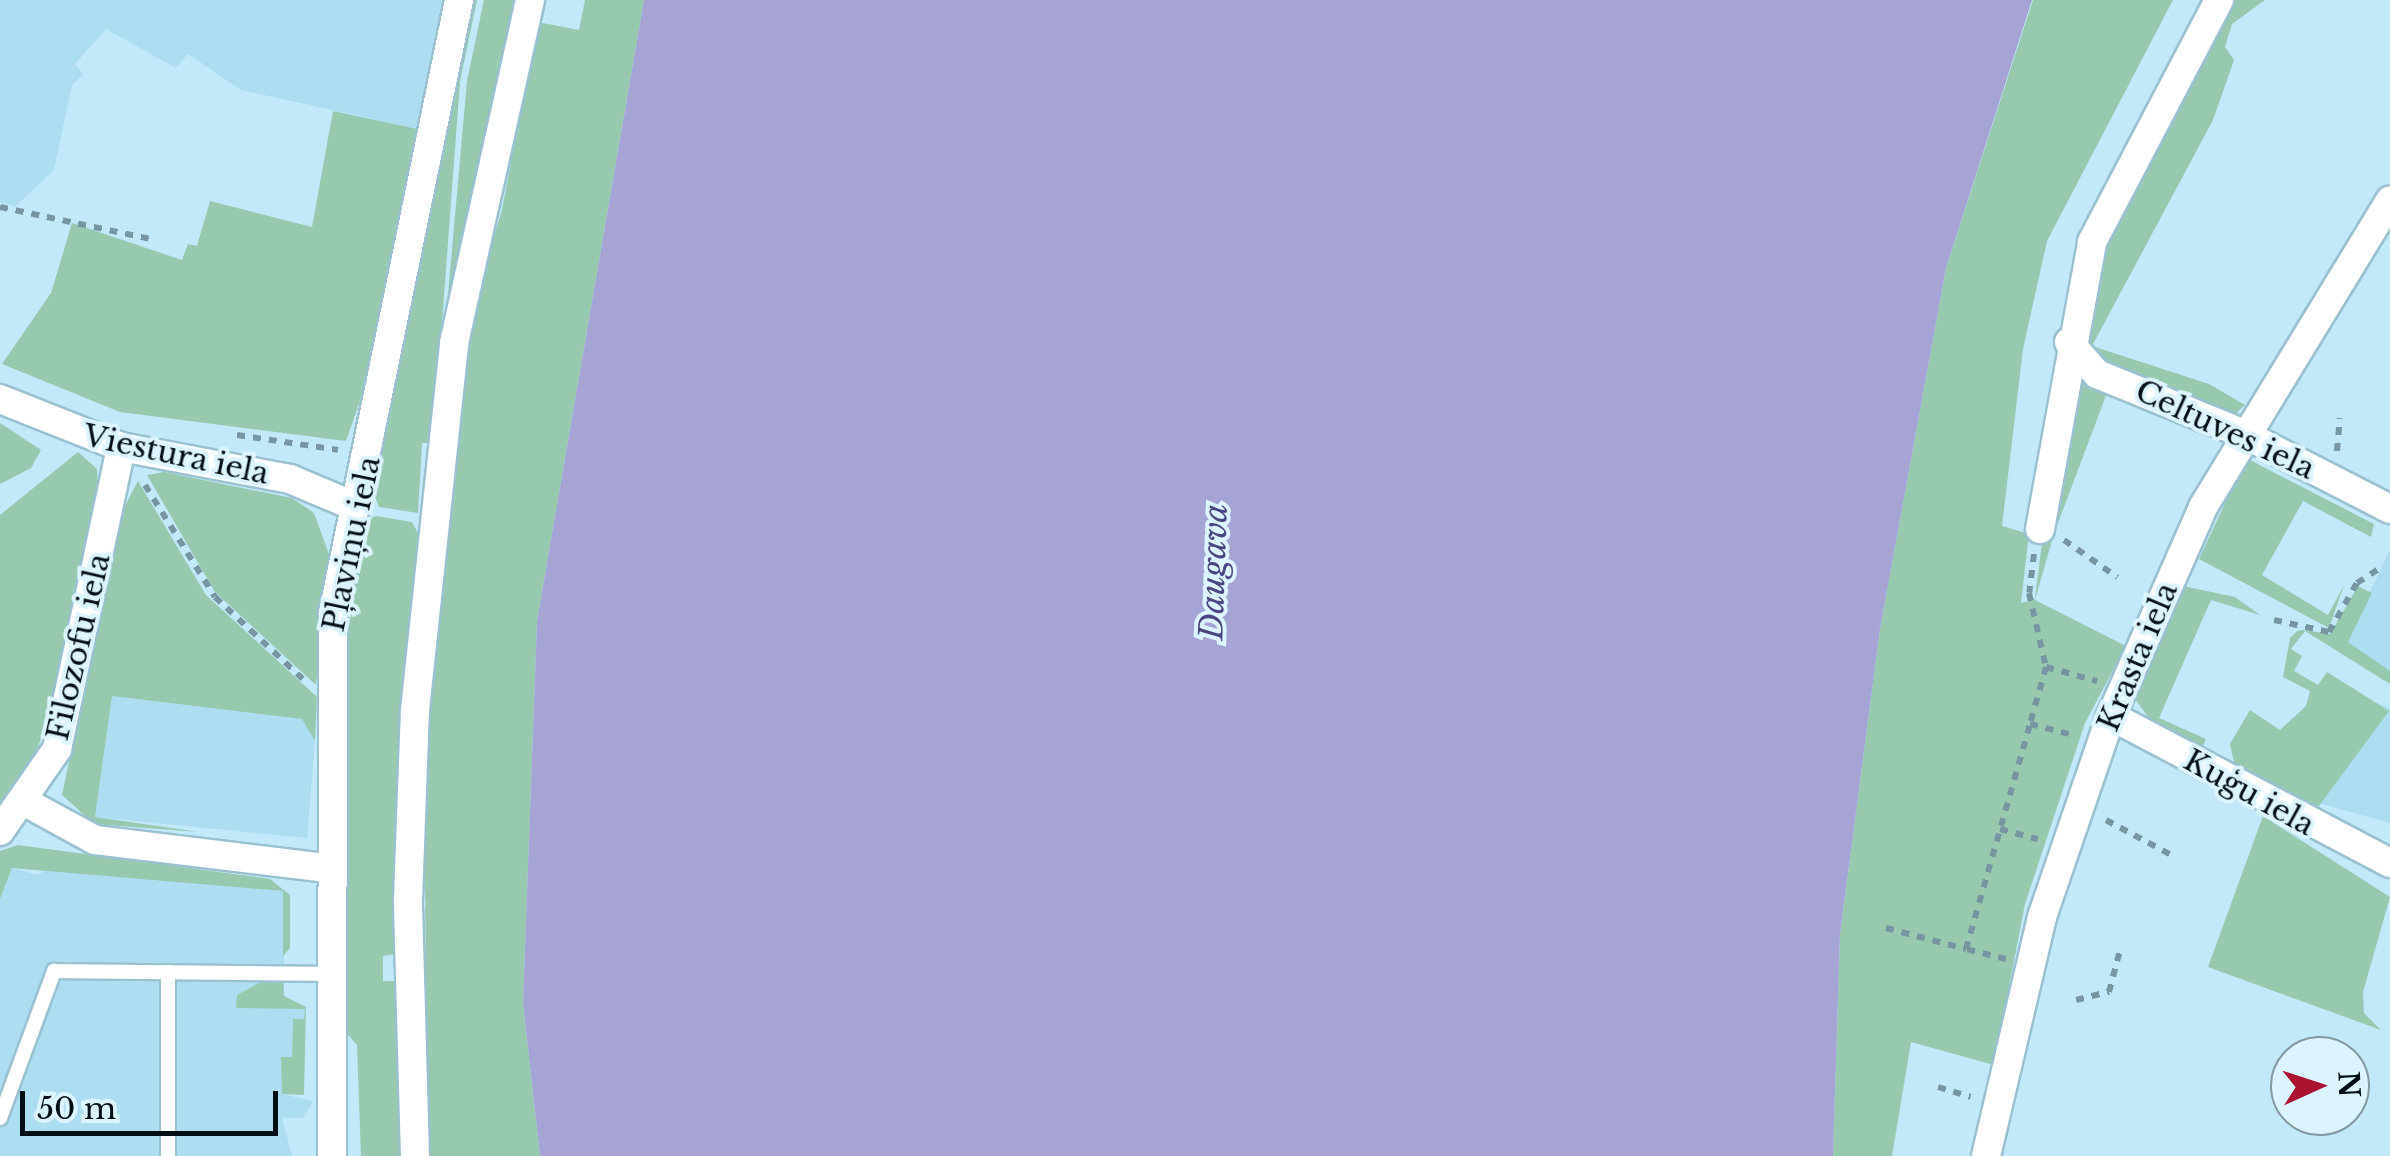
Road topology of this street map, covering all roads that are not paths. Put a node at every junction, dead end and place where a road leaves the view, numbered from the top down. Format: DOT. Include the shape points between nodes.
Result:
graph roads {
  1 [pos="459,0"];
  2 [pos="530,0"];
  3 [pos="2220,0"];
  4 [pos="2390,201"];
  5 [pos="2069,342"];
  6 [pos="0,399"];
  7 [pos="2244,434"];
  8 [pos="121,447"];
  9 [pos="354,506"];
  10 [pos="2390,509"];
  11 [pos="2052,532"];
  12 [pos="2106,729"];
  13 [pos="27,803"];
  14 [pos="0,831"];
  15 [pos="2390,863"];
  16 [pos="327,868"];
  17 [pos="168,972"];
  18 [pos="328,974"];
  19 [pos="0,1118"];
  20 [pos="168,1156"];
  21 [pos="332,1156"];
  22 [pos="415,1156"];
  23 [pos="1986,1156"];
  1 -- 9 [label="street, Pļaviņu iela" via="380,418"];
  2 -- 22 [label="street" via="454,343 415,710 408,900"];
  3 -- 5 [label="street" via="2092,242"];
  4 -- 7 [label="street, Krasta iela"];
  5 -- 7 [label="street, Celtuves iela" via="2097,374"];
  5 -- 11 [label="street"];
  6 -- 8 [label="street, Viestura iela"];
  7 -- 10 [label="street, Celtuves iela"];
  7 -- 12 [label="street, Krasta iela"];
  8 -- 9 [label="street, Viestura iela" via="290,480"];
  8 -- 13 [label="street, Filozofu iela" via="84,648 57,749"];
  9 -- 16 [label="street, Pļaviņu iela" via="334,613"];
  12 -- 15 [label="street, Kuģu iela"];
  12 -- 23 [label="street, Krasta iela" via="2030,965"];
  13 -- 14 [label="street, Filozofu iela"];
  13 -- 16 [label="street" via="95,840"];
  16 -- 18 [label="street, Pļaviņu iela"];
  17 -- 18 [label="lane"];
  17 -- 19 [label="lane" via="54,971"];
  17 -- 20 [label="lane"];
  18 -- 21 [label="street, Pļaviņu iela"];
}
